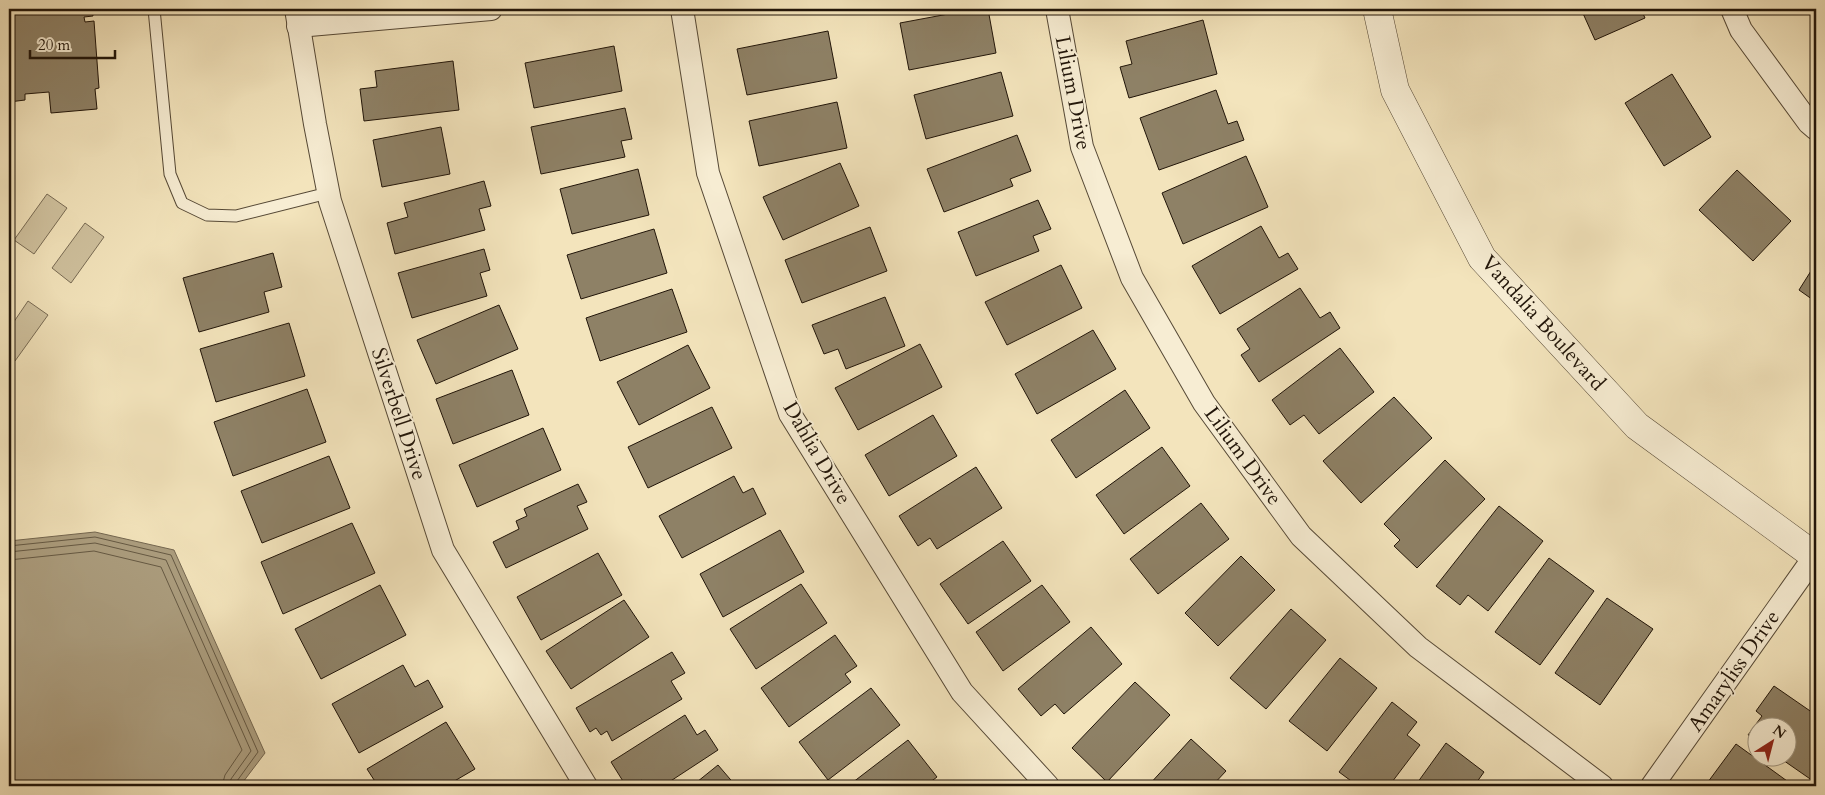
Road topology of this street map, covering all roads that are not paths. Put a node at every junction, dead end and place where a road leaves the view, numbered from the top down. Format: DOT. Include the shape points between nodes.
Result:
graph roads {
  1 [pos="154,9"];
  2 [pos="491,9"];
  3 [pos="682,9"];
  4 [pos="1057,9"];
  5 [pos="1376,9"];
  6 [pos="1732,9"];
  7 [pos="297,17"];
  8 [pos="1816,129"];
  9 [pos="328,193"];
  10 [pos="1816,557"];
  11 [pos="586,786"];
  12 [pos="1048,786"];
  13 [pos="1602,786"];
  14 [pos="1652,786"];
  1 -- 9 [label="lane" via="170,174 182,203 207,215 236,216"];
  2 -- 7 [label="street"];
  3 -- 12 [label="street, Dahlia Drive" via="708,173 790,414 962,692"];
  4 -- 13 [label="street, Lilium Drive" via="1082,147 1132,278 1204,403 1301,536 1418,647"];
  5 -- 10 [label="street, Vandalia Boulevard" via="1395,90 1482,258 1637,426"];
  6 -- 8 [label="street" via="1741,30"];
  7 -- 9 [label="street, Silverbell Drive"];
  9 -- 11 [label="street, Silverbell Drive" via="443,550"];
  10 -- 14 [label="street, Amaryliss Drive"];
}
